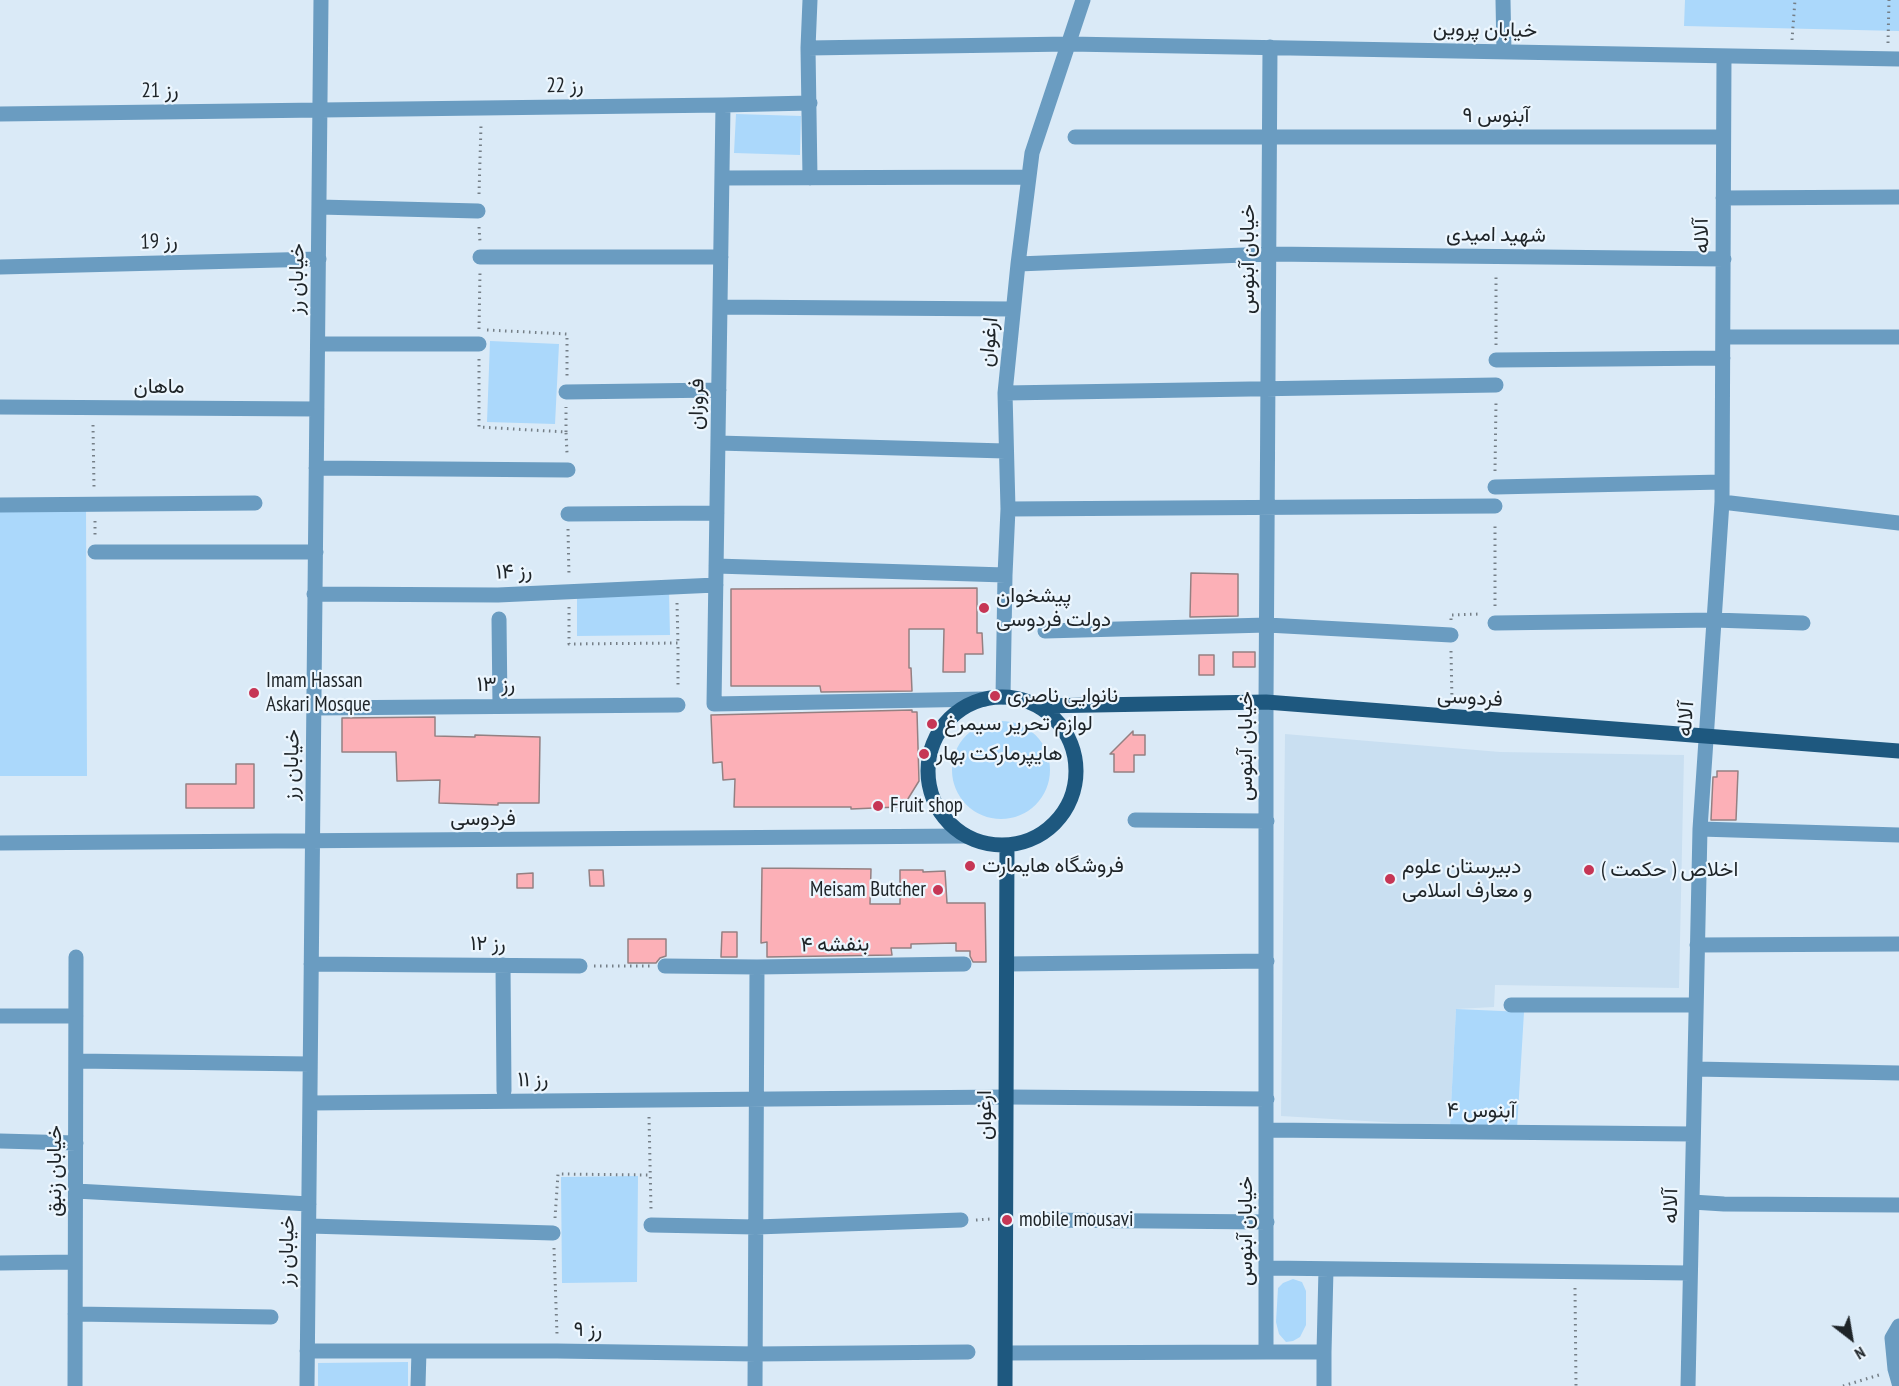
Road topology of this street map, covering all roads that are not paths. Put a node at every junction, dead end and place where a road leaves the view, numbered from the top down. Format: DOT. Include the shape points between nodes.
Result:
graph roads {
  1 [pos="321,0"];
  2 [pos="810,0"];
  3 [pos="1083,0"];
  4 [pos="1503,0"];
  5 [pos="1070,44"];
  6 [pos="1270,47"];
  7 [pos="808,48"];
  8 [pos="1504,52"];
  9 [pos="1724,56"];
  10 [pos="1894,59"];
  11 [pos="810,103"];
  12 [pos="723,105"];
  13 [pos="320,110"];
  14 [pos="0,114"];
  15 [pos="1075,137"];
  16 [pos="1270,137"];
  17 [pos="1723,137"];
  18 [pos="1028,177"];
  19 [pos="722,178"];
  20 [pos="810,178"];
  21 [pos="1899,197"];
  22 [pos="1723,198"];
  23 [pos="319,207"];
  24 [pos="478,211"];
  25 [pos="1269,254"];
  26 [pos="480,257"];
  27 [pos="721,257"];
  28 [pos="319,259"];
  29 [pos="1724,259"];
  30 [pos="1018,264"];
  31 [pos="0,267"];
  32 [pos="720,307"];
  33 [pos="1013,309"];
  34 [pos="479,336"];
  35 [pos="1723,337"];
  36 [pos="1899,337"];
  37 [pos="318,344"];
  38 [pos="1723,358"];
  39 [pos="1496,360"];
  40 [pos="1496,385"];
  41 [pos="1268,389"];
  42 [pos="718,390"];
  43 [pos="566,392"];
  44 [pos="1005,393"];
  45 [pos="0,407"];
  46 [pos="317,409"];
  47 [pos="718,442"];
  48 [pos="1005,451"];
  49 [pos="316,468"];
  50 [pos="568,470"];
  51 [pos="1722,482"];
  52 [pos="1495,487"];
  53 [pos="1722,502"];
  54 [pos="255,503"];
  55 [pos="0,505"];
  56 [pos="1495,506"];
  57 [pos="1268,507"];
  58 [pos="1008,509"];
  59 [pos="717,513"];
  60 [pos="568,514"];
  61 [pos="1899,523"];
  62 [pos="95,552"];
  63 [pos="316,552"];
  64 [pos="716,566"];
  65 [pos="1005,575"];
  66 [pos="716,585"];
  67 [pos="314,594"];
  68 [pos="499,619"];
  69 [pos="1714,620"];
  70 [pos="1495,623"];
  71 [pos="1803,623"];
  72 [pos="1267,625"];
  73 [pos="1045,631"];
  74 [pos="1451,635"];
  75 [pos="1003,697"];
  76 [pos="985,699"];
  77 [pos="1266,702"];
  78 [pos="678,705"];
  79 [pos="500,706"];
  80 [pos="1038,706"];
  81 [pos="314,708"];
  82 [pos="1706,736"];
  83 [pos="1899,751"];
  84 [pos="1135,820"];
  85 [pos="1267,821"];
  86 [pos="1700,830"];
  87 [pos="1899,835"];
  88 [pos="966,836"];
  89 [pos="312,841"];
  90 [pos="0,843"];
  91 [pos="1007,845"];
  92 [pos="1899,944"];
  93 [pos="1697,945"];
  94 [pos="76,957"];
  95 [pos="1267,961"];
  96 [pos="311,964"];
  97 [pos="964,964"];
  98 [pos="1007,964"];
  99 [pos="503,965"];
  100 [pos="580,966"];
  101 [pos="664,966"];
  102 [pos="758,967"];
  103 [pos="1511,1005"];
  104 [pos="1696,1005"];
  105 [pos="76,1016"];
  106 [pos="0,1017"];
  107 [pos="76,1061"];
  108 [pos="310,1064"];
  109 [pos="1695,1070"];
  110 [pos="1899,1072"];
  111 [pos="504,1091"];
  112 [pos="1006,1097"];
  113 [pos="757,1099"];
  114 [pos="1267,1099"];
  115 [pos="310,1103"];
  116 [pos="1267,1130"];
  117 [pos="1693,1134"];
  118 [pos="0,1142"];
  119 [pos="76,1143"];
  120 [pos="76,1191"];
  121 [pos="1692,1202"];
  122 [pos="309,1204"];
  123 [pos="1899,1205"];
  124 [pos="961,1220"];
  125 [pos="1041,1220"];
  126 [pos="1267,1222"];
  127 [pos="651,1225"];
  128 [pos="309,1227"];
  129 [pos="756,1227"];
  130 [pos="554,1233"];
  131 [pos="75,1262"];
  132 [pos="0,1263"];
  133 [pos="1267,1268"];
  134 [pos="1326,1269"];
  135 [pos="1690,1273"];
  136 [pos="75,1314"];
  137 [pos="271,1317"];
  138 [pos="1899,1326"];
  139 [pos="307,1351"];
  140 [pos="419,1351"];
  141 [pos="968,1352"];
  142 [pos="1266,1352"];
  143 [pos="1324,1352"];
  144 [pos="1006,1353"];
  145 [pos="756,1354"];
  146 [pos="1898,1373"];
  147 [pos="75,1386"];
  148 [pos="307,1386"];
  149 [pos="418,1386"];
  150 [pos="756,1386"];
  151 [pos="1005,1386"];
  152 [pos="1324,1386"];
  153 [pos="1688,1386"];
  1 -- 13 [label="street, خیابان رز"];
  2 -- 7 [label="street"];
  3 -- 5 [label="street, ارغوان"];
  4 -- 8 [label="street"];
  5 -- 6 [label="street, خیابان پروین"];
  5 -- 7 [label="street, خیابان پروین"];
  5 -- 18 [label="street, ارغوان" via="1032,153"];
  6 -- 8 [label="street, خیابان پروین"];
  6 -- 16 [label="street, خیابان آبنوس"];
  7 -- 11 [label="street"];
  8 -- 9 [label="street, خیابان پروین"];
  9 -- 10 [label="street, خیابان پروین"];
  9 -- 17 [label="street, آلاله"];
  11 -- 12 [label="street, رز 22"];
  11 -- 20 [label="street"];
  12 -- 13 [label="street, رز 22"];
  12 -- 19 [label="street, فروزان"];
  13 -- 14 [label="street, رز 21"];
  13 -- 23 [label="street, خیابان رز"];
  15 -- 16 [label="street, آبنوس ۹"];
  16 -- 17 [label="street, آبنوس ۹"];
  16 -- 25 [label="street, خیابان آبنوس"];
  17 -- 22 [label="street, آلاله"];
  18 -- 20 [label="street"];
  18 -- 30 [label="street, ارغوان"];
  19 -- 20 [label="street"];
  19 -- 27 [label="street, فروزان"];
  21 -- 22 [label="street"];
  22 -- 29 [label="street, آلاله"];
  23 -- 24 [label="street"];
  23 -- 28 [label="street, خیابان رز"];
  25 -- 29 [label="street, شهید امیدی"];
  25 -- 30 [label="street, شهید امیدی"];
  25 -- 41 [label="street, خیابان آبنوس"];
  26 -- 27 [label="street"];
  27 -- 32 [label="street, فروزان"];
  28 -- 31 [label="street, رز 19"];
  28 -- 37 [label="street, خیابان رز"];
  29 -- 35 [label="street, آلاله"];
  30 -- 33 [label="street, ارغوان"];
  32 -- 33 [label="street"];
  32 -- 42 [label="street, فروزان"];
  33 -- 44 [label="street, ارغوان"];
  34 -- 37 [label="street"];
  35 -- 36 [label="street"];
  35 -- 38 [label="street, آلاله"];
  37 -- 46 [label="street, خیابان رز"];
  38 -- 39 [label="street"];
  38 -- 51 [label="street, آلاله"];
  40 -- 41 [label="street"];
  41 -- 44 [label="street"];
  41 -- 57 [label="street, خیابان آبنوس"];
  42 -- 43 [label="street"];
  42 -- 47 [label="street, فروزان"];
  44 -- 48 [label="street, ارغوان"];
  45 -- 46 [label="street, ماهان"];
  46 -- 49 [label="street, خیابان رز"];
  47 -- 48 [label="street"];
  47 -- 59 [label="street, فروزان"];
  48 -- 58 [label="street, ارغوان"];
  49 -- 50 [label="street"];
  49 -- 63 [label="street, خیابان رز"];
  51 -- 52 [label="street"];
  51 -- 53 [label="street, آلاله"];
  53 -- 61 [label="street"];
  53 -- 69 [label="street, آلاله"];
  54 -- 55 [label="street"];
  56 -- 57 [label="street"];
  57 -- 58 [label="street"];
  57 -- 72 [label="street, خیابان آبنوس"];
  58 -- 65 [label="street, ارغوان"];
  59 -- 60 [label="street"];
  59 -- 64 [label="street, فروزان"];
  62 -- 63 [label="street"];
  63 -- 67 [label="street, خیابان رز"];
  64 -- 65 [label="street"];
  64 -- 66 [label="street, فروزان"];
  65 -- 75 [label="street, ارغوان"];
  66 -- 67 [label="street, رز ۱۴" via="498,595"];
  66 -- 76 [label="street, فروزان" via="714,704"];
  67 -- 81 [label="street, خیابان رز"];
  68 -- 79 [label="street"];
  69 -- 70 [label="street"];
  69 -- 71 [label="street"];
  69 -- 82 [label="street, آلاله"];
  72 -- 73 [label="street"];
  72 -- 74 [label="street"];
  72 -- 77 [label="street, خیابان آبنوس"];
  75 -- 76 [label="main road"];
  75 -- 80 [label="main road"];
  76 -- 88 [label="main road" via="964,707 947,721 934,740 928,761 928,783 935,804 948,823"];
  77 -- 80 [label="main road, فردوسی"];
  77 -- 82 [label="main road, فردوسی"];
  77 -- 85 [label="street, خیابان آبنوس"];
  78 -- 79 [label="street, رز ۱۳"];
  79 -- 81 [label="street, رز ۱۳"];
  80 -- 91 [label="main road" via="1067,736 1076,776 1061,815 1046,830"];
  81 -- 89 [label="street, خیابان رز"];
  82 -- 83 [label="main road, فردوسی"];
  82 -- 86 [label="street, آلاله"];
  84 -- 85 [label="street"];
  85 -- 95 [label="street, خیابان آبنوس"];
  86 -- 87 [label="street"];
  86 -- 93 [label="street, آلاله"];
  88 -- 89 [label="street, فردوسی"];
  88 -- 91 [label="main road"];
  89 -- 90 [label="street, فردوسی"];
  89 -- 96 [label="street, خیابان رز"];
  91 -- 98 [label="main road, ارغوان"];
  92 -- 93 [label="street"];
  93 -- 104 [label="street, آلاله"];
  94 -- 105 [label="street, خیابان زنبق"];
  95 -- 98 [label="street"];
  95 -- 114 [label="street, خیابان آبنوس"];
  96 -- 99 [label="street, رز ۱۲"];
  96 -- 108 [label="street, خیابان رز"];
  97 -- 102 [label="street, بنفشه ۴"];
  98 -- 112 [label="main road, ارغوان"];
  99 -- 100 [label="street, رز ۱۲"];
  99 -- 111 [label="street"];
  101 -- 102 [label="street, بنفشه ۴"];
  102 -- 113 [label="street"];
  103 -- 104 [label="street"];
  104 -- 109 [label="street, آلاله"];
  105 -- 106 [label="street"];
  105 -- 107 [label="street, خیابان زنبق"];
  107 -- 108 [label="street"];
  107 -- 119 [label="street, خیابان زنبق"];
  108 -- 115 [label="street, خیابان رز"];
  109 -- 110 [label="street"];
  109 -- 117 [label="street, آلاله"];
  112 -- 113 [label="street, رز ۱۱"];
  112 -- 114 [label="street, رز ۱۱"];
  112 -- 144 [label="main road, ارغوان"];
  113 -- 115 [label="street, رز ۱۱"];
  113 -- 129 [label="street"];
  114 -- 116 [label="street, خیابان آبنوس"];
  115 -- 122 [label="street, خیابان رز"];
  116 -- 117 [label="street, آبنوس ۴"];
  116 -- 126 [label="street, خیابان آبنوس"];
  117 -- 121 [label="street, آلاله"];
  118 -- 119 [label="street"];
  119 -- 120 [label="street, خیابان زنبق"];
  120 -- 122 [label="street"];
  120 -- 131 [label="street, خیابان زنبق"];
  121 -- 123 [label="street"];
  121 -- 135 [label="street, آلاله"];
  122 -- 128 [label="street, خیابان رز"];
  124 -- 129 [label="street"];
  125 -- 126 [label="street"];
  126 -- 133 [label="street, خیابان آبنوس"];
  127 -- 129 [label="street"];
  128 -- 130 [label="street"];
  128 -- 139 [label="street, خیابان رز"];
  129 -- 145 [label="street"];
  131 -- 132 [label="street"];
  131 -- 136 [label="street, خیابان زنبق"];
  133 -- 134 [label="street"];
  133 -- 142 [label="street, خیابان آبنوس"];
  134 -- 135 [label="street"];
  134 -- 143 [label="street"];
  135 -- 153 [label="street, آلاله"];
  136 -- 137 [label="street"];
  136 -- 147 [label="street, خیابان زنبق"];
  138 -- 146 [label="street" via="1892,1338"];
  139 -- 140 [label="street, رز ۹"];
  139 -- 148 [label="street, خیابان رز"];
  140 -- 145 [label="street, رز ۹"];
  140 -- 149 [label="street"];
  141 -- 145 [label="street, رز ۹"];
  142 -- 143 [label="street"];
  142 -- 144 [label="street"];
  143 -- 152 [label="street"];
  144 -- 151 [label="main road, ارغوان"];
  145 -- 150 [label="street"];
}
